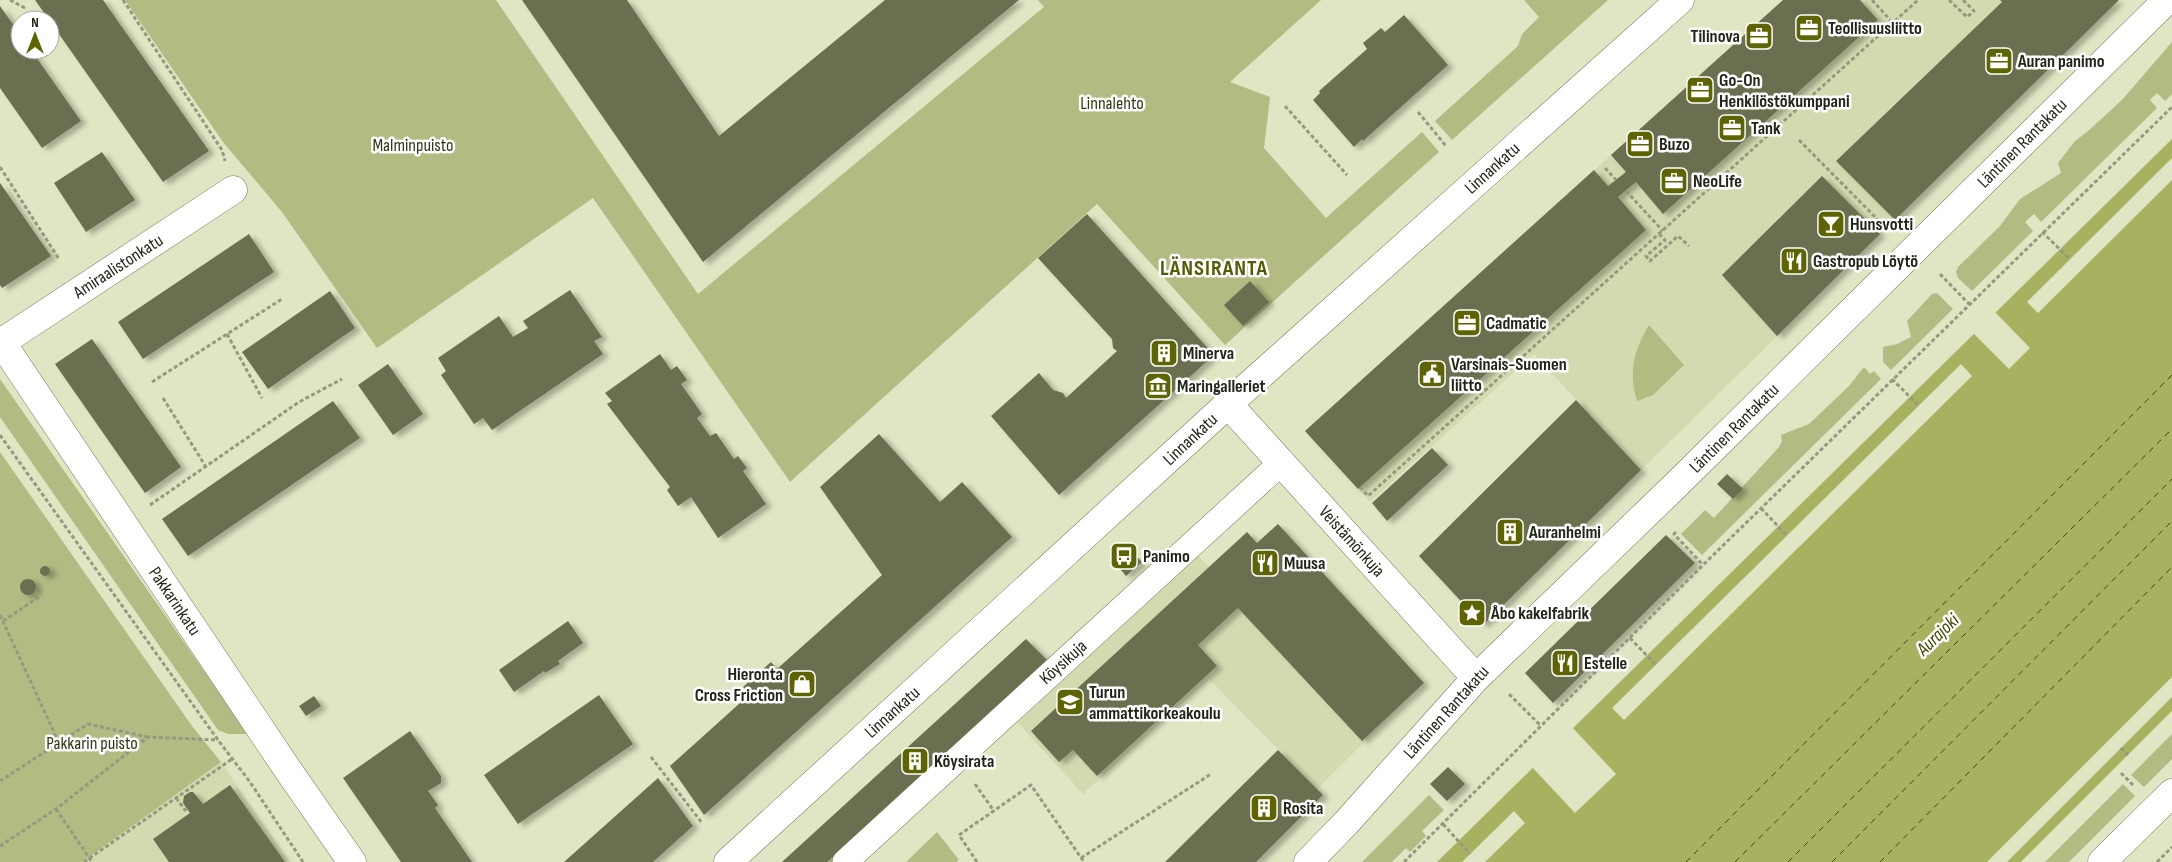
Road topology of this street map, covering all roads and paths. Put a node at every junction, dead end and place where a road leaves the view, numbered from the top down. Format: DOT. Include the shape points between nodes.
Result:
graph roads {
  1 [pos="10,0"];
  2 [pos="123,0"];
  3 [pos="1680,0"];
  4 [pos="1872,0"];
  5 [pos="1918,0"];
  6 [pos="1949,0"];
  7 [pos="1963,0"];
  8 [pos="2168,0"];
  9 [pos="27,9"];
  10 [pos="1893,23"];
  11 [pos="1286,106"];
  12 [pos="2172,107"];
  13 [pos="2168,110"];
  14 [pos="1418,112"];
  15 [pos="2172,114"];
  16 [pos="1799,140"];
  17 [pos="1446,146"];
  18 [pos="222,150"];
  19 [pos="0,167"];
  20 [pos="1605,168"];
  21 [pos="1347,175"];
  22 [pos="1616,180"];
  23 [pos="233,190"];
  24 [pos="1626,191"];
  25 [pos="1661,232"];
  26 [pos="2042,232"];
  27 [pos="1893,234"];
  28 [pos="1689,246"];
  29 [pos="60,259"];
  30 [pos="2070,259"];
  31 [pos="1940,274"];
  32 [pos="282,299"];
  33 [pos="1969,304"];
  34 [pos="227,334"];
  35 [pos="1,341"];
  36 [pos="342,379"];
  37 [pos="1892,379"];
  38 [pos="152,382"];
  39 [pos="163,398"];
  40 [pos="262,398"];
  41 [pos="1228,404"];
  42 [pos="1919,406"];
  43 [pos="0,435"];
  44 [pos="1282,462"];
  45 [pos="206,467"];
  46 [pos="1360,487"];
  47 [pos="145,508"];
  48 [pos="1761,508"];
  49 [pos="1681,528"];
  50 [pos="1787,536"];
  51 [pos="1703,564"];
  52 [pos="35,591"];
  53 [pos="0,614"];
  54 [pos="3,621"];
  55 [pos="1630,638"];
  56 [pos="1656,665"];
  57 [pos="1476,678"];
  58 [pos="1509,694"];
  59 [pos="1540,725"];
  60 [pos="148,737"];
  61 [pos="218,740"];
  62 [pos="59,743"];
  63 [pos="2121,748"];
  64 [pos="2128,755"];
  65 [pos="651,757"];
  66 [pos="232,759"];
  67 [pos="1211,774"];
  68 [pos="2121,774"];
  69 [pos="0,781"];
  70 [pos="2130,782"];
  71 [pos="2172,793"];
  72 [pos="176,798"];
  73 [pos="187,808"];
  74 [pos="56,809"];
  75 [pos="702,823"];
  76 [pos="1443,824"];
  77 [pos="1,844"];
  78 [pos="2172,847"];
  79 [pos="1470,854"];
  80 [pos="1081,858"];
  81 [pos="91,860"];
  82 [pos="84,862"];
  83 [pos="303,862"];
  84 [pos="352,862"];
  85 [pos="728,862"];
  86 [pos="845,862"];
  87 [pos="977,862"];
  88 [pos="1084,862"];
  89 [pos="1308,862"];
  90 [pos="1404,862"];
  91 [pos="2102,862"];
  92 [pos="2157,862"];
  1 -- 9 [label="path"];
  2 -- 18 [label="path"];
  3 -- 41 [label="street, Linnankatu"];
  4 -- 10 [label="path"];
  5 -- 10 [label="path"];
  6 -- 7 [label="path" via="1967,17 1974,11"];
  8 -- 57 [label="street, Läntinen Rantakatu"];
  10 -- 25 [label="path"];
  11 -- 21 [label="path"];
  12 -- 13 [label="path"];
  13 -- 15 [label="path"];
  13 -- 26 [label="path"];
  14 -- 17 [label="path"];
  16 -- 27 [label="path"];
  19 -- 29 [label="path"];
  20 -- 22 [label="path"];
  23 -- 35 [label="street, Amiraalistonkatu"];
  24 -- 25 [label="path"];
  25 -- 28 [label="path" via="1665,240 1646,256 1650,261 1678,236"];
  25 -- 46 [label="path" via="1368,496"];
  26 -- 30 [label="path"];
  26 -- 33 [label="path"];
  31 -- 33 [label="path"];
  32 -- 34 [label="path"];
  33 -- 37 [label="path"];
  34 -- 38 [label="path"];
  34 -- 40 [label="path"];
  35 -- 84 [label="street, Pakkarinkatu"];
  36 -- 45 [label="path" via="298,402"];
  37 -- 42 [label="path"];
  37 -- 48 [label="path"];
  39 -- 45 [label="path"];
  41 -- 44 [label="street, Veistämönkuja"];
  41 -- 85 [label="street, Linnankatu"];
  43 -- 61 [label="path"];
  44 -- 57 [label="street, Veistämönkuja"];
  44 -- 86 [label="street, Köysikuja"];
  45 -- 47 [label="path"];
  48 -- 50 [label="path"];
  48 -- 51 [label="path"];
  49 -- 51 [label="path" via="1674,534"];
  51 -- 55 [label="path"];
  52 -- 54 [label="path" via="39,596"];
  53 -- 54 [label="path"];
  54 -- 62 [label="path"];
  55 -- 56 [label="path"];
  55 -- 59 [label="path"];
  57 -- 89 [label="street, Läntinen Rantakatu"];
  58 -- 59 [label="path"];
  59 -- 76 [label="path"];
  60 -- 61 [label="path"];
  60 -- 62 [label="path" via="88,724"];
  60 -- 74 [label="path"];
  61 -- 66 [label="path"];
  62 -- 69 [label="path"];
  63 -- 64 [label="path"];
  65 -- 75 [label="path"];
  66 -- 72 [label="path"];
  66 -- 83 [label="path"];
  67 -- 80 [label="path"];
  68 -- 70 [label="path"];
  71 -- 91 [label="street"];
  72 -- 73 [label="path" via="185,810"];
  72 -- 81 [label="path"];
  74 -- 77 [label="path"];
  74 -- 81 [label="path"];
  76 -- 79 [label="path"];
  76 -- 90 [label="path"];
  78 -- 92 [label="path"];
  80 -- 87 [label="path" via="1032,785 959,835"];
  80 -- 88 [label="path"];
  81 -- 82 [label="path"];
}
